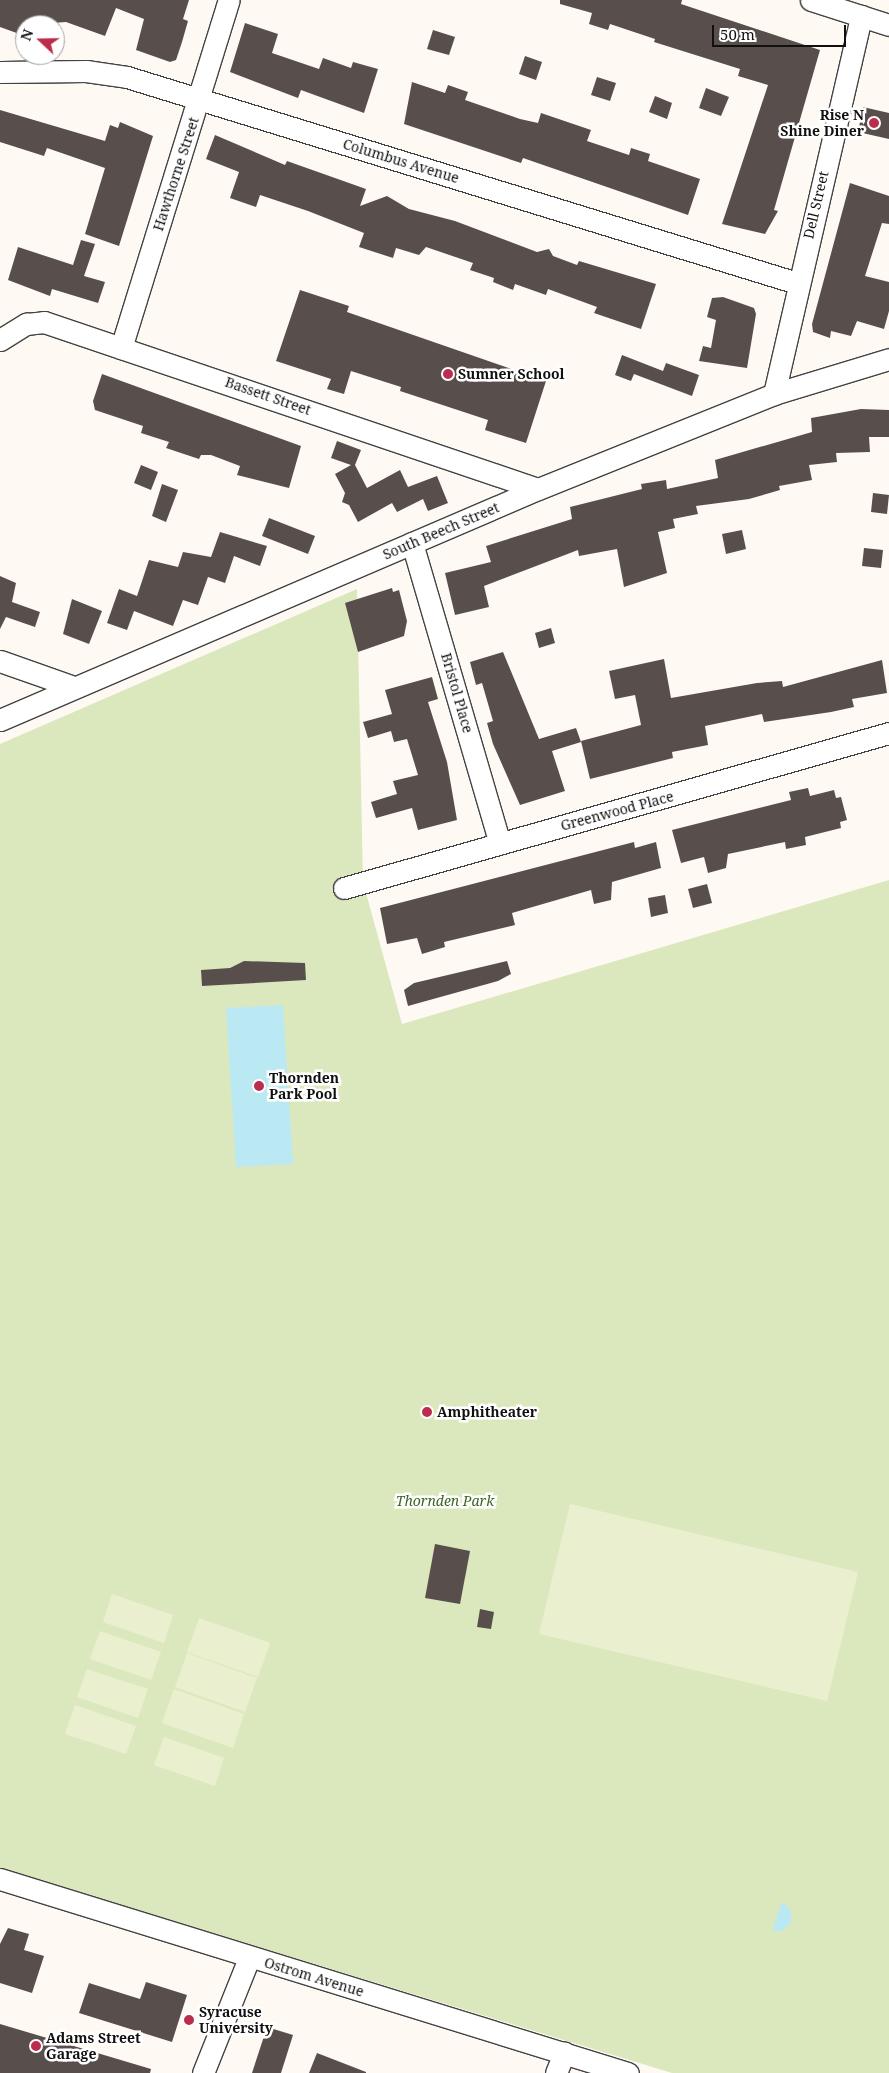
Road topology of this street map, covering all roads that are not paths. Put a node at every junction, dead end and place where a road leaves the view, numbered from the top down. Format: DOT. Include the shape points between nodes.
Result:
graph roads {
  1 [pos="229,0"];
  2 [pos="811,0"];
  3 [pos="861,16"];
  4 [pos="889,25"];
  5 [pos="0,72"];
  6 [pos="200,98"];
  7 [pos="797,283"];
  8 [pos="0,340"];
  9 [pos="121,348"];
  10 [pos="889,359"];
  11 [pos="774,394"];
  12 [pos="538,489"];
  13 [pos="412,543"];
  14 [pos="0,661"];
  15 [pos="71,686"];
  16 [pos="0,720"];
  17 [pos="889,733"];
  18 [pos="500,843"];
  19 [pos="344,888"];
  20 [pos="0,1879"];
  21 [pos="250,1958"];
  22 [pos="564,2053"];
  23 [pos="203,2073"];
  24 [pos="556,2073"];
  25 [pos="628,2073"];
  1 -- 6 [label="street, Hawthorne Street"];
  2 -- 3 [label="street"];
  3 -- 4 [label="street"];
  3 -- 7 [label="street, Dell Street"];
  5 -- 6 [label="street, Columbus Avenue" via="86,71"];
  6 -- 7 [label="street, Columbus Avenue"];
  6 -- 9 [label="street, Hawthorne Street"];
  7 -- 11 [label="street, Dell Street"];
  8 -- 9 [label="street, Bassett Street" via="26,324 44,322"];
  9 -- 12 [label="street, Bassett Street"];
  10 -- 11 [label="street, South Beech Street"];
  11 -- 12 [label="street, South Beech Street"];
  12 -- 13 [label="street, South Beech Street"];
  13 -- 15 [label="street, South Beech Street"];
  13 -- 18 [label="street, Bristol Place"];
  14 -- 15 [label="street"];
  15 -- 16 [label="street, South Beech Street"];
  17 -- 18 [label="street, Greenwood Place"];
  18 -- 19 [label="street, Greenwood Place"];
  20 -- 21 [label="street, Ostrom Avenue"];
  21 -- 22 [label="street, Ostrom Avenue"];
  21 -- 23 [label="street"];
  22 -- 24 [label="street"];
  22 -- 25 [label="street, Ostrom Avenue"];
}
